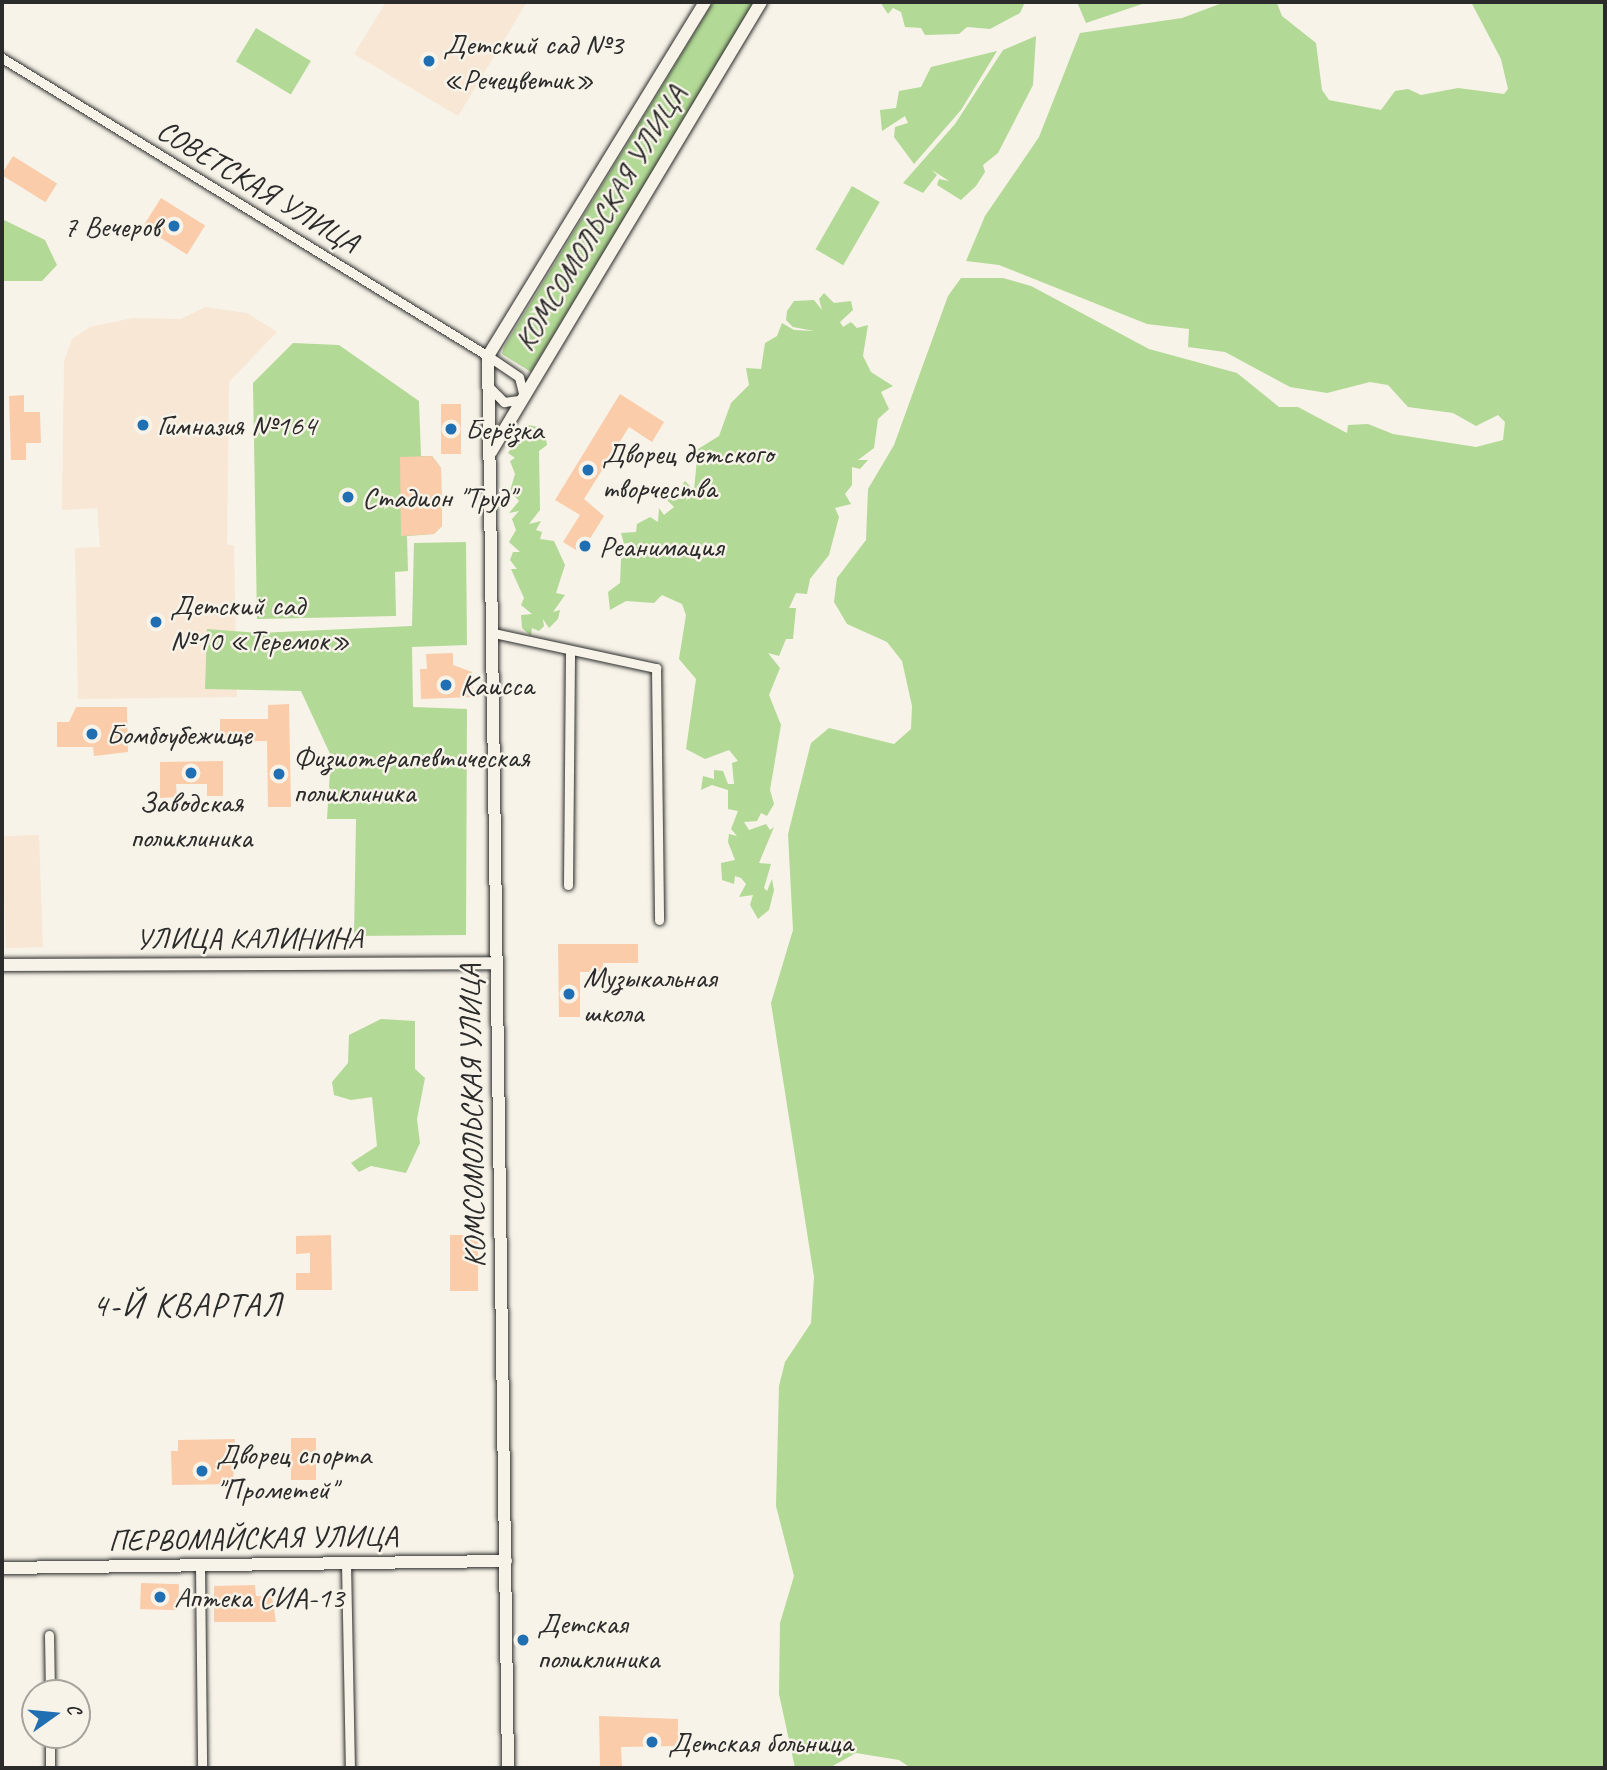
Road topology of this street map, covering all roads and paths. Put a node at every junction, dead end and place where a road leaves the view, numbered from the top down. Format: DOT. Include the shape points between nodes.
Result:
graph roads {
  1 [pos="705,2"];
  2 [pos="761,2"];
  3 [pos="2,58"];
  4 [pos="488,356"];
  5 [pos="487,385"];
  6 [pos="521,397"];
  7 [pos="488,462"];
  8 [pos="494,633"];
  9 [pos="570,651"];
  10 [pos="568,885"];
  11 [pos="659,920"];
  12 [pos="496,963"];
  13 [pos="2,965"];
  14 [pos="506,1561"];
  15 [pos="346,1563"];
  16 [pos="200,1565"];
  17 [pos="2,1568"];
  18 [pos="50,1635"];
  19 [pos="50,1679"];
  20 [pos="50,1749"];
  21 [pos="50,1768"];
  22 [pos="202,1768"];
  23 [pos="350,1768"];
  24 [pos="508,1768"];
  1 -- 4 [label="street, КОМСОМОЛЬСКАЯ УЛИЦА"];
  2 -- 6 [label="street, КОМСОМОЛЬСКАЯ УЛИЦА"];
  3 -- 4 [label="street, СОВЕТСКАЯ УЛИЦА"];
  4 -- 5 [label="street, КОМСОМОЛЬСКАЯ УЛИЦА"];
  4 -- 6 [label="street, СОВЕТСКАЯ УЛИЦА" via="519,377"];
  5 -- 6 [label="street" via="504,402"];
  5 -- 7 [label="street, КОМСОМОЛЬСКАЯ УЛИЦА"];
  6 -- 7 [label="street, КОМСОМОЛЬСКАЯ УЛИЦА"];
  7 -- 8 [label="street, КОМСОМОЛЬСКАЯ УЛИЦА"];
  8 -- 9 [label="street"];
  8 -- 12 [label="street, КОМСОМОЛЬСКАЯ УЛИЦА"];
  9 -- 10 [label="street"];
  9 -- 11 [label="street" via="656,668"];
  12 -- 13 [label="street, УЛИЦА КАЛИНИНА"];
  12 -- 14 [label="street, КОМСОМОЛЬСКАЯ УЛИЦА"];
  14 -- 15 [label="street, ПЕРВОМАЙСКАЯ УЛИЦА"];
  14 -- 24 [label="street, КОМСОМОЛЬСКАЯ УЛИЦА"];
  15 -- 16 [label="street, ПЕРВОМАЙСКАЯ УЛИЦА"];
  15 -- 23 [label="street"];
  16 -- 17 [label="street, ПЕРВОМАЙСКАЯ УЛИЦА"];
  16 -- 22 [label="street"];
  18 -- 19 [label="street"];
  20 -- 21 [label="street"];
}
